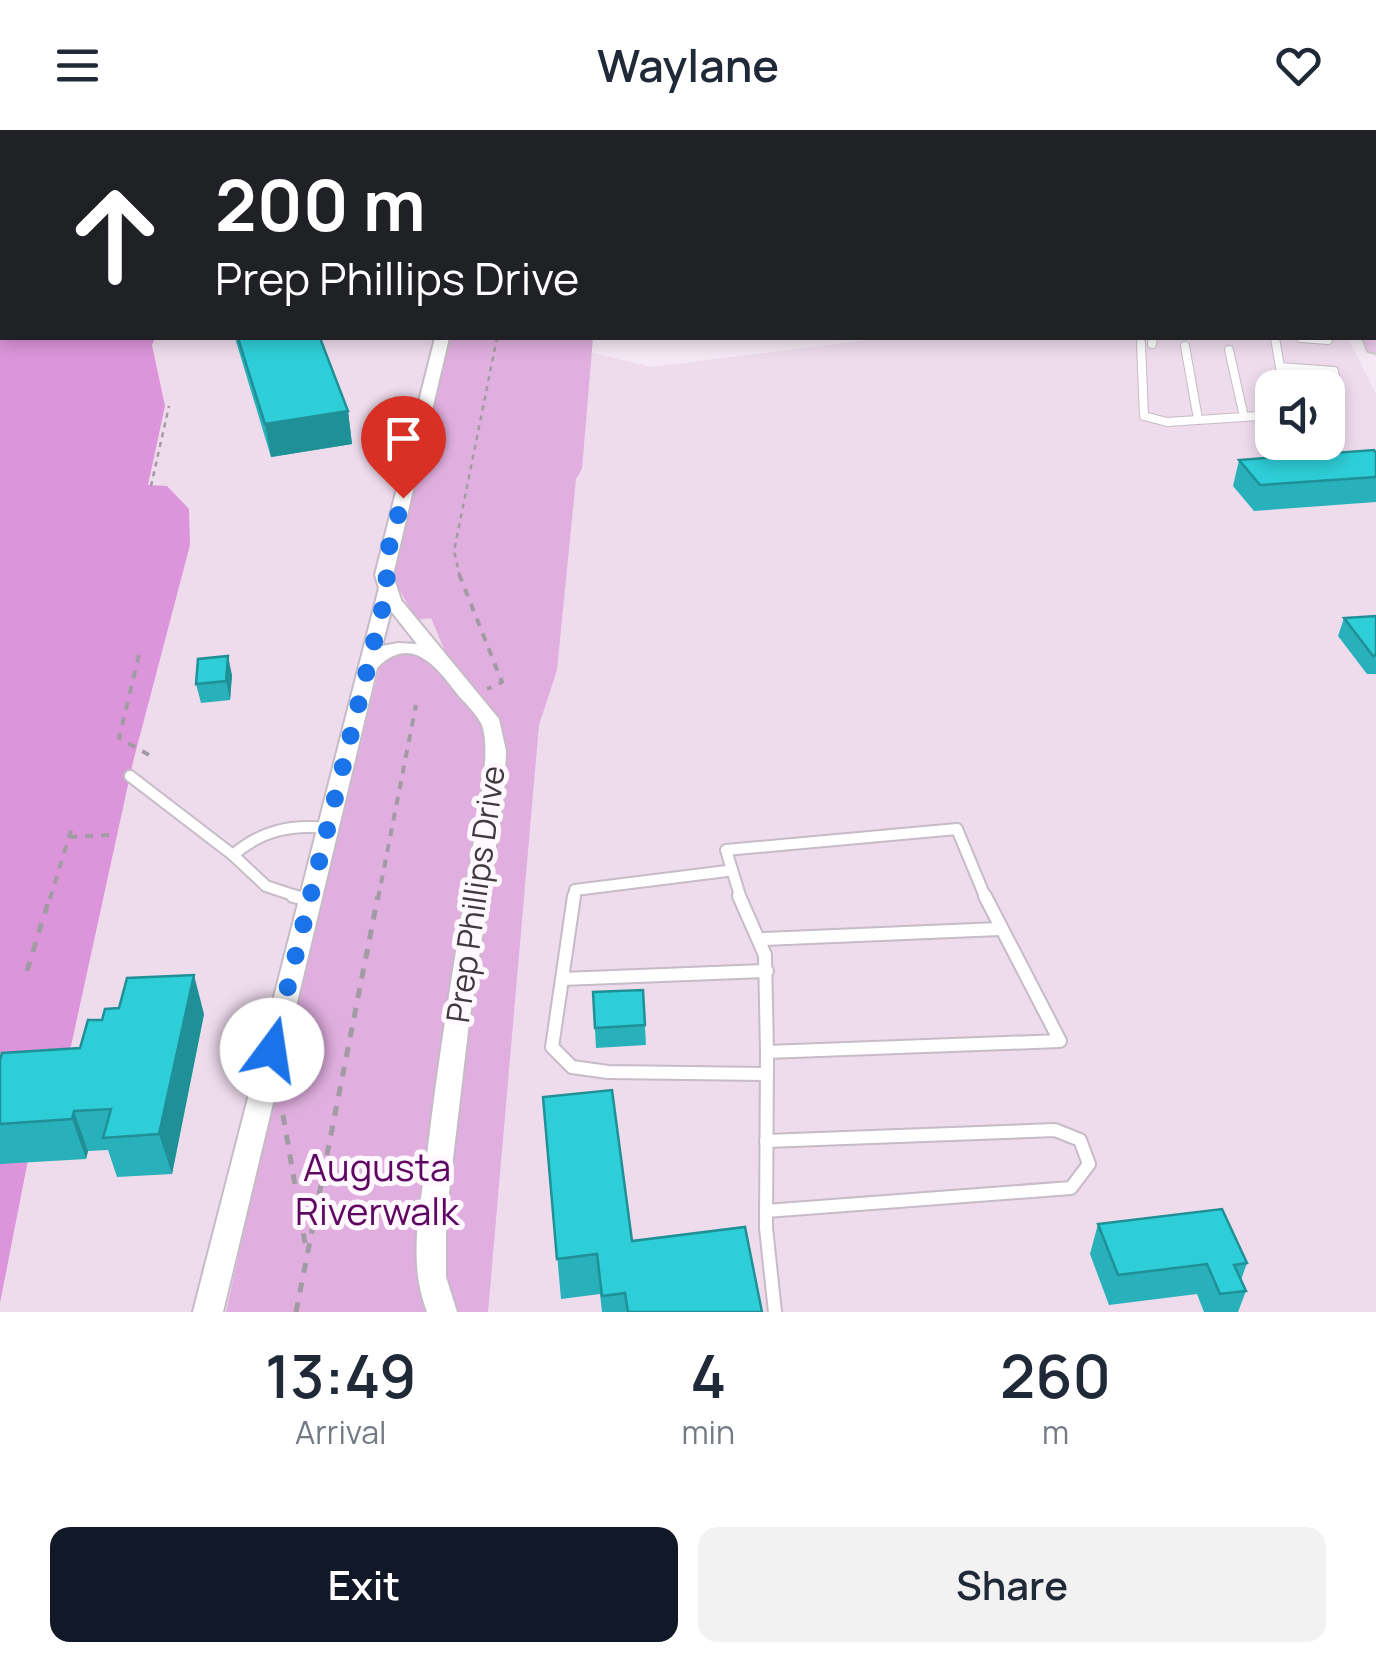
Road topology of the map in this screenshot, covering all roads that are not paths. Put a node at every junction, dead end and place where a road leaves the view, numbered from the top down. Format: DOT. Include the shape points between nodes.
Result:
graph roads {
  1 [pos="442,340"];
  2 [pos="1275,340"];
  3 [pos="1141,342"];
  4 [pos="1185,346"];
  5 [pos="1229,350"];
  6 [pos="1280,367"];
  7 [pos="1281,370"];
  8 [pos="1320,370"];
  9 [pos="1244,416"];
  10 [pos="1255,416"];
  11 [pos="1198,419"];
  12 [pos="387,590"];
  13 [pos="434,655"];
  14 [pos="366,669"];
  15 [pos="130,776"];
  16 [pos="328,828"];
  17 [pos="233,855"];
  18 [pos="727,871"];
  19 [pos="310,900"];
  20 [pos="999,930"];
  21 [pos="764,939"];
  22 [pos="767,971"];
  23 [pos="562,979"];
  24 [pos="765,1052"];
  25 [pos="766,1074"];
  26 [pos="766,1141"];
  27 [pos="766,1211"];
  28 [pos="208,1312"];
  29 [pos="442,1312"];
  30 [pos="775,1312"];
  1 -- 12 [label="street" via="386,558"];
  2 -- 6 [label="lane"];
  3 -- 11 [label="lane" via="1144,416"];
  4 -- 11 [label="lane"];
  5 -- 9 [label="lane"];
  6 -- 7 [label="lane"];
  6 -- 8 [label="lane"];
  9 -- 10 [label="lane"];
  9 -- 11 [label="lane"];
  12 -- 13 [label="street, Prep Phillips Drive"];
  12 -- 14 [label="street"];
  13 -- 14 [label="street" via="394,648"];
  13 -- 29 [label="street, Prep Phillips Drive" via="492,723 496,751 433,1224 431,1270"];
  14 -- 16 [label="street"];
  15 -- 17 [label="lane"];
  16 -- 17 [label="lane" via="264,832"];
  16 -- 19 [label="street"];
  17 -- 19 [label="lane" via="262,886"];
  18 -- 20 [label="lane" via="726,850 957,829"];
  18 -- 21 [label="lane"];
  18 -- 23 [label="lane" via="575,890"];
  19 -- 28 [label="street"];
  20 -- 21 [label="lane"];
  20 -- 24 [label="lane" via="1060,1042"];
  21 -- 22 [label="lane"];
  22 -- 23 [label="lane"];
  22 -- 24 [label="lane"];
  23 -- 25 [label="lane" via="552,1048 572,1067"];
  24 -- 25 [label="lane"];
  25 -- 26 [label="lane"];
  26 -- 27 [label="lane"];
  26 -- 27 [label="lane" via="1054,1130 1080,1140 1090,1164 1071,1188"];
  27 -- 30 [label="lane"];
}
